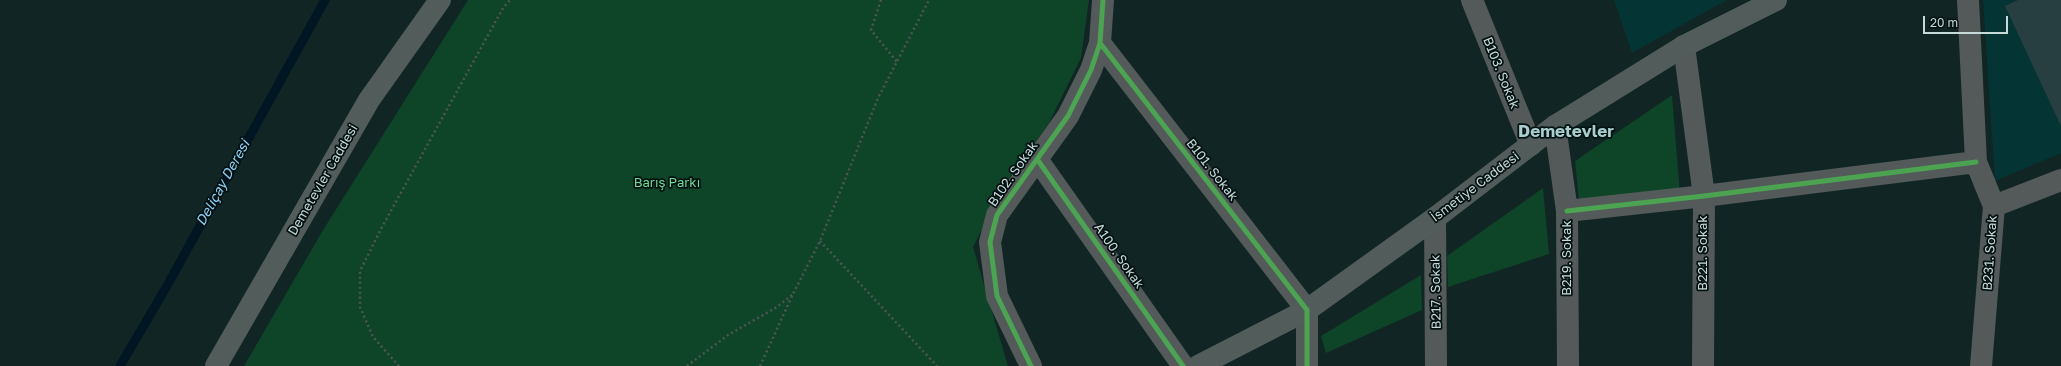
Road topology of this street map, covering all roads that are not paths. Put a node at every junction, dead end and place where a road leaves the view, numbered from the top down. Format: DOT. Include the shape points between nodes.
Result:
graph roads {
  1 [pos="440,0"];
  2 [pos="1103,0"];
  3 [pos="1472,0"];
  4 [pos="1776,0"];
  5 [pos="1968,0"];
  6 [pos="1100,43"];
  7 [pos="1684,46"];
  8 [pos="1555,126"];
  9 [pos="1531,145"];
  10 [pos="1037,159"];
  11 [pos="1976,162"];
  12 [pos="2061,180"];
  13 [pos="1704,196"];
  14 [pos="1994,206"];
  15 [pos="1566,211"];
  16 [pos="1435,218"];
  17 [pos="1307,310"];
  18 [pos="216,366"];
  19 [pos="1031,366"];
  20 [pos="1182,366"];
  21 [pos="1198,366"];
  22 [pos="1307,366"];
  23 [pos="1436,366"];
  24 [pos="1568,366"];
  25 [pos="1703,366"];
  26 [pos="1981,366"];
  1 -- 18 [label="main road, Demetevler Caddesi" via="369,100"];
  2 -- 6 [label="street, B102. Sokak"];
  3 -- 9 [label="street, B103. Sokak"];
  4 -- 7 [label="main road, İsmetiye Caddesi"];
  5 -- 11 [label="street, B231. Sokak"];
  6 -- 10 [label="street, B102. Sokak" via="1092,70 1068,116"];
  6 -- 17 [label="street, B101. Sokak"];
  7 -- 8 [label="main road, İsmetiye Caddesi"];
  7 -- 13 [label="street, B221. Sokak"];
  8 -- 9 [label="main road, İsmetiye Caddesi"];
  8 -- 15 [label="street, B219. Sokak"];
  9 -- 16 [label="main road, İsmetiye Caddesi"];
  10 -- 19 [label="street, B102. Sokak" via="997,216 990,242 998,296"];
  10 -- 20 [label="street, A100. Sokak"];
  11 -- 13 [label="street"];
  11 -- 14 [label="street, B231. Sokak"];
  12 -- 14 [label="street"];
  13 -- 15 [label="street"];
  13 -- 25 [label="street, B221. Sokak"];
  14 -- 26 [label="street, B231. Sokak"];
  15 -- 24 [label="street, B219. Sokak"];
  16 -- 17 [label="main road, İsmetiye Caddesi"];
  16 -- 23 [label="street, B217. Sokak"];
  17 -- 21 [label="main road, İsmetiye Caddesi"];
  17 -- 22 [label="street"];
}
